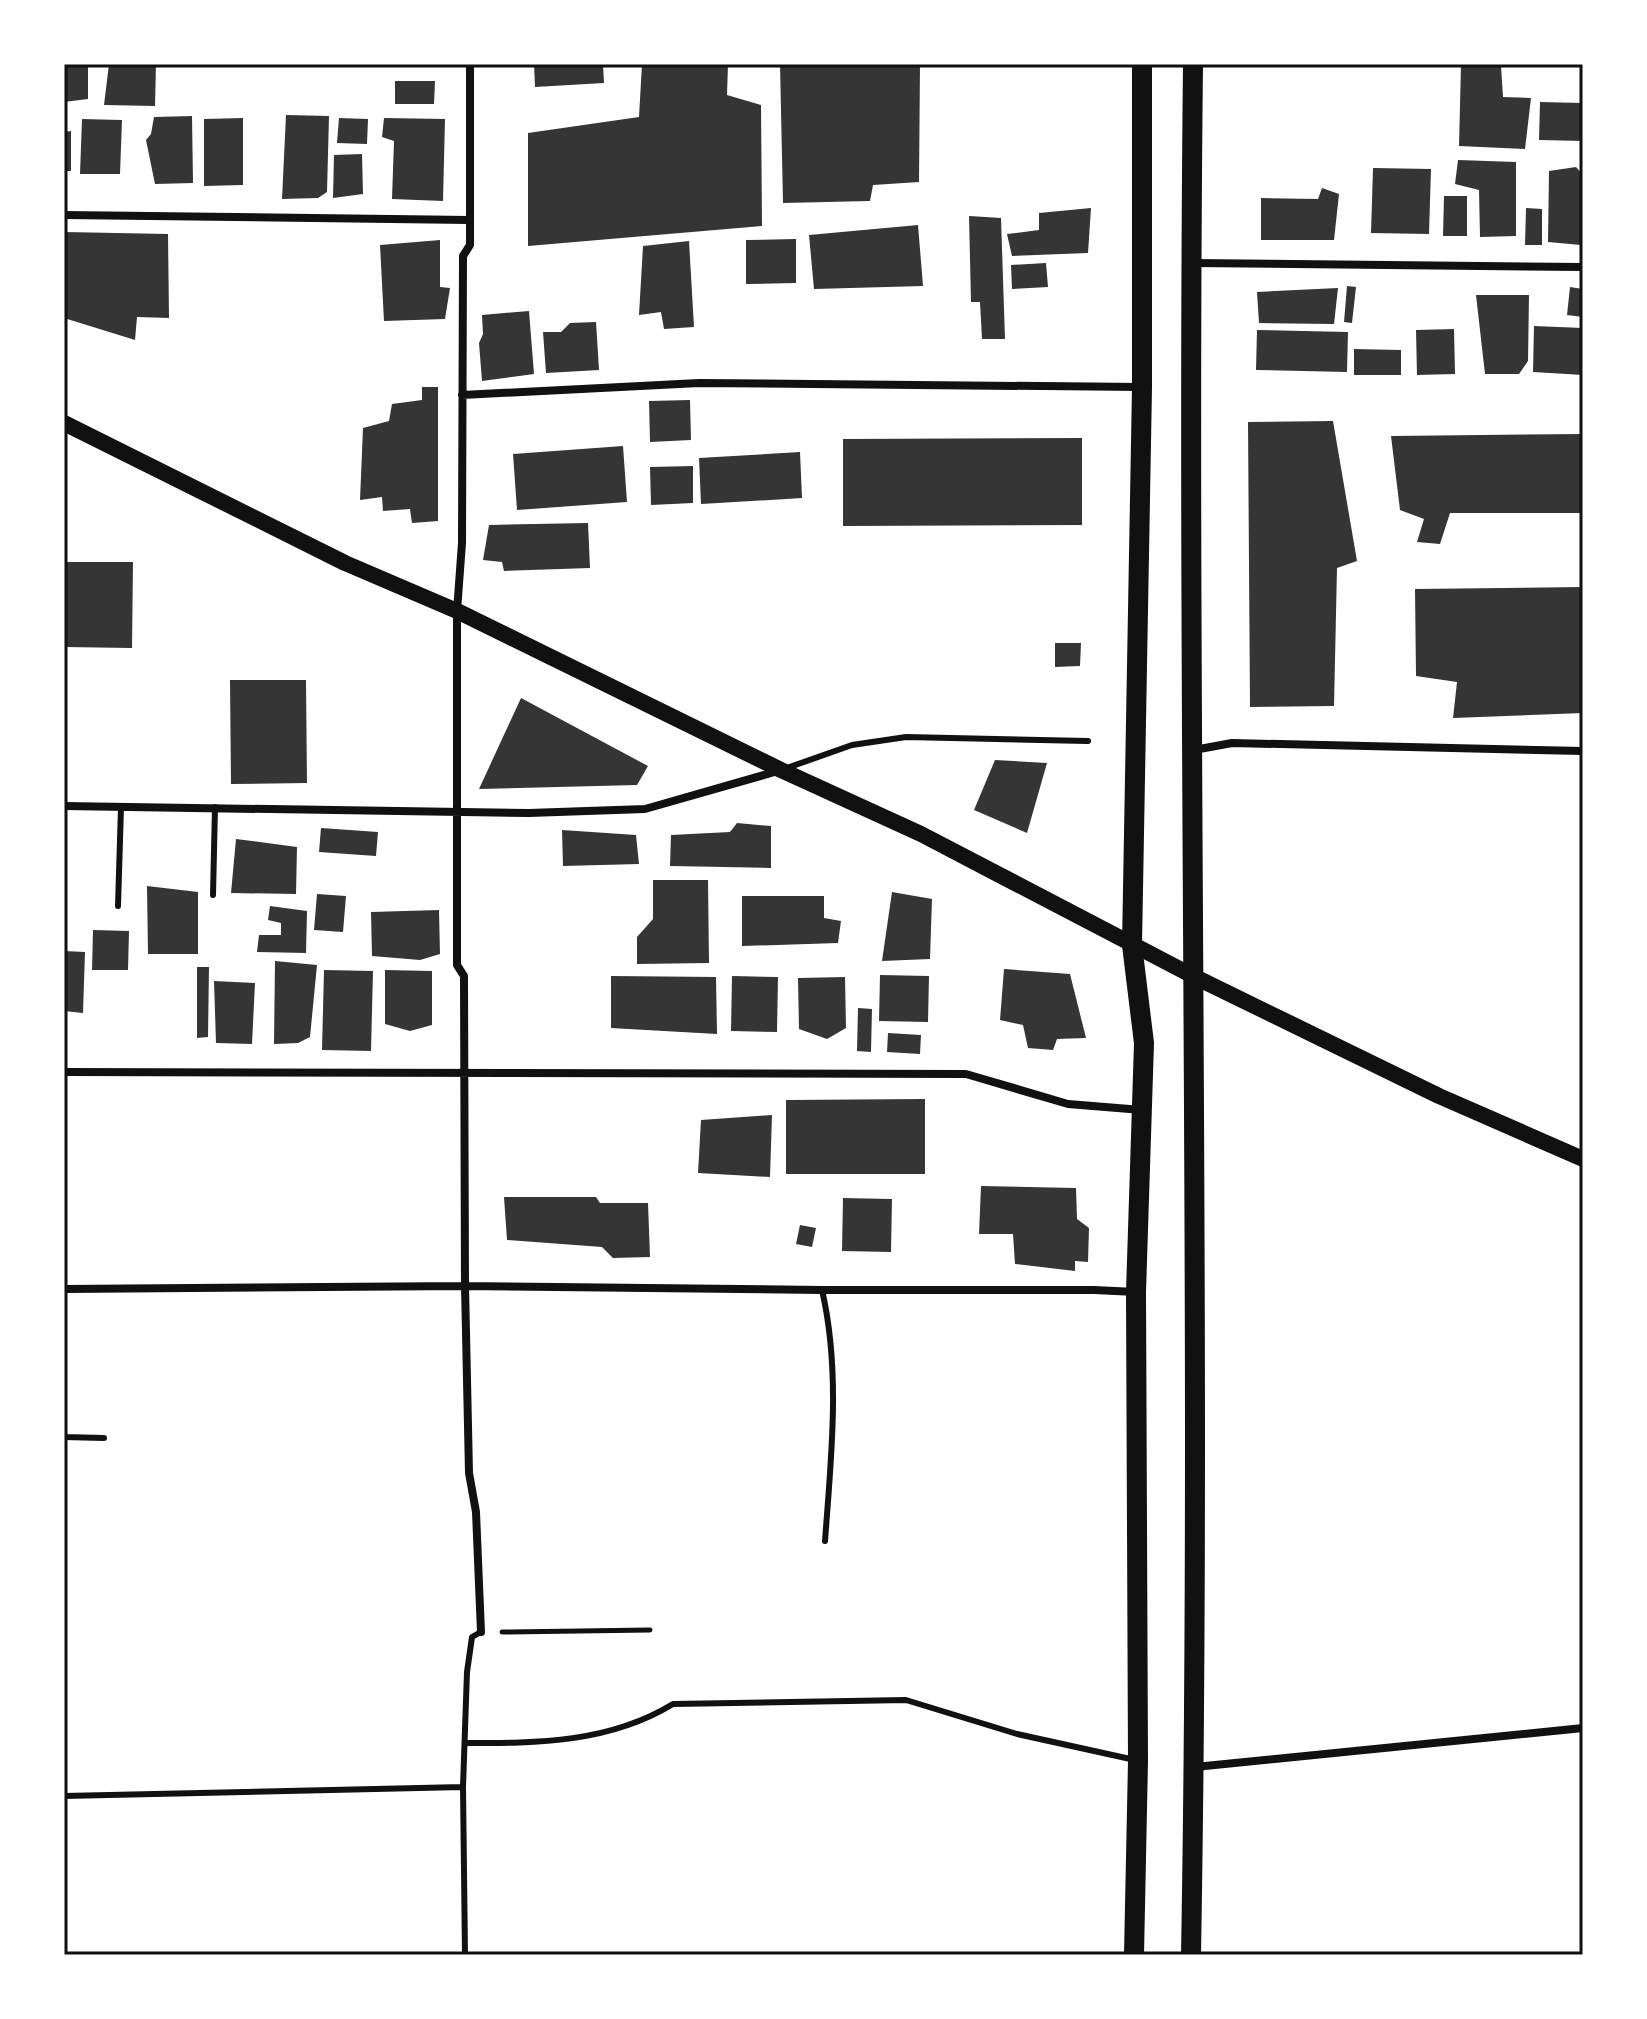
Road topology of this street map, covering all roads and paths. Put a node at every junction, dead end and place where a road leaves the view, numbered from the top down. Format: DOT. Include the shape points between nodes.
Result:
graph roads {
  1 [pos="470,64"];
  2 [pos="1142,64"];
  3 [pos="1193,64"];
  4 [pos="64,215"];
  5 [pos="469,220"];
  6 [pos="1191,263"];
  7 [pos="1583,267"];
  8 [pos="1142,387"];
  9 [pos="462,395"];
  10 [pos="64,423"];
  11 [pos="457,611"];
  12 [pos="1088,741"];
  13 [pos="1193,750"];
  14 [pos="1583,751"];
  15 [pos="781,770"];
  16 [pos="64,806"];
  17 [pos="121,807"];
  18 [pos="215,807"];
  19 [pos="458,810"];
  20 [pos="213,895"];
  21 [pos="118,906"];
  22 [pos="1132,945"];
  23 [pos="1195,977"];
  24 [pos="64,1072"];
  25 [pos="465,1075"];
  26 [pos="1143,1110"];
  27 [pos="1583,1159"];
  28 [pos="465,1286"];
  29 [pos="64,1289"];
  30 [pos="822,1290"];
  31 [pos="1136,1292"];
  32 [pos="64,1431"];
  33 [pos="104,1438"];
  34 [pos="825,1541"];
  35 [pos="650,1630"];
  36 [pos="481,1632"];
  37 [pos="1583,1728"];
  38 [pos="466,1743"];
  39 [pos="1138,1761"];
  40 [pos="1194,1767"];
  41 [pos="463,1787"];
  42 [pos="64,1796"];
  43 [pos="465,1955"];
  44 [pos="1134,1955"];
  45 [pos="1191,1955"];
  1 -- 5 [label="street"];
  2 -- 8 [label="main road"];
  3 -- 6 [label="main road"];
  4 -- 5 [label="street"];
  5 -- 9 [label="street" via="470,245 463,256"];
  6 -- 7 [label="street"];
  6 -- 13 [label="main road"];
  8 -- 9 [label="street" via="699,383"];
  8 -- 22 [label="main road"];
  9 -- 11 [label="street"];
  10 -- 11 [label="main road" via="345,563"];
  11 -- 15 [label="main road"];
  11 -- 19 [label="street"];
  12 -- 15 [label="lane" via="906,737 852,745"];
  13 -- 14 [label="street" via="1232,743"];
  13 -- 23 [label="main road"];
  15 -- 19 [label="street" via="645,809"];
  15 -- 22 [label="main road" via="921,834"];
  16 -- 17 [label="street"];
  17 -- 18 [label="street"];
  17 -- 21 [label="lane"];
  18 -- 19 [label="street"];
  18 -- 20 [label="lane"];
  19 -- 25 [label="street" via="457,965 464,976"];
  22 -- 23 [label="main road"];
  22 -- 26 [label="main road" via="1144,1043"];
  23 -- 27 [label="main road" via="1439,1096"];
  23 -- 40 [label="main road"];
  24 -- 25 [label="street"];
  25 -- 26 [label="street" via="966,1074 1068,1104"];
  25 -- 28 [label="street"];
  26 -- 31 [label="main road"];
  28 -- 29 [label="street"];
  28 -- 30 [label="street"];
  28 -- 36 [label="street" via="469,1473 476,1512"];
  30 -- 31 [label="street"];
  30 -- 34 [label="lane" via="829,1319 834,1420"];
  31 -- 39 [label="main road"];
  32 -- 33 [label="lane" via="64,1437"];
  35 -- 36 [label="path"];
  36 -- 38 [label="lane" via="472,1637 467,1672"];
  37 -- 40 [label="street"];
  38 -- 39 [label="lane" via="589,1738 673,1704 906,1700 1017,1734"];
  38 -- 41 [label="lane"];
  39 -- 44 [label="main road"];
  40 -- 45 [label="main road"];
  41 -- 42 [label="lane"];
  41 -- 43 [label="lane"];
}
